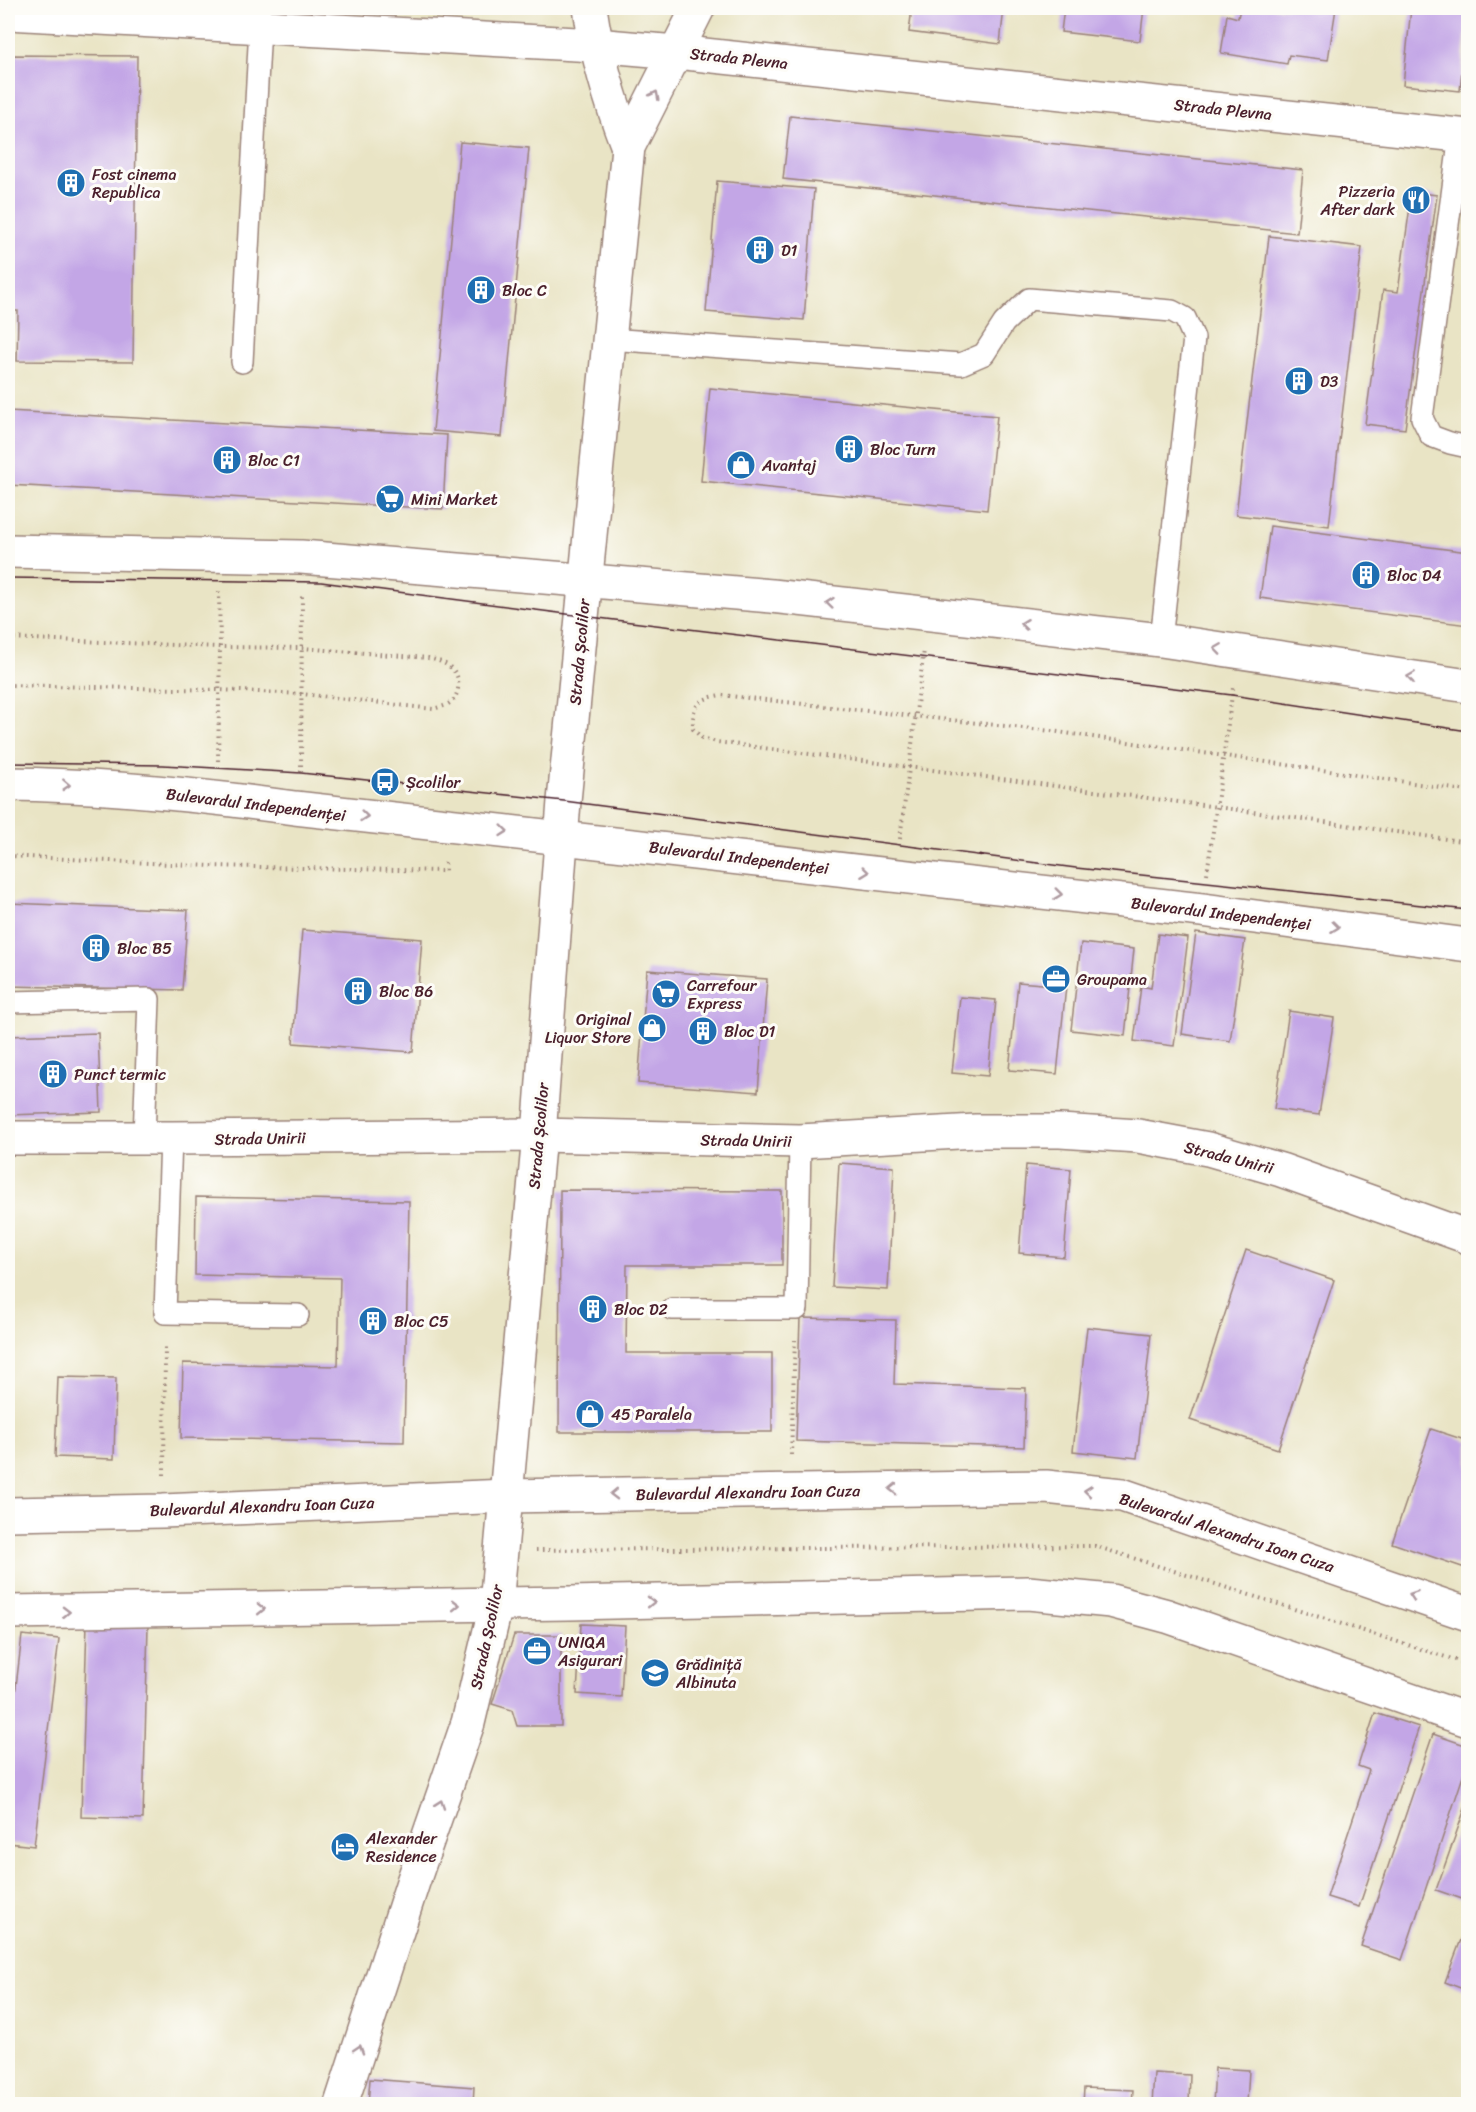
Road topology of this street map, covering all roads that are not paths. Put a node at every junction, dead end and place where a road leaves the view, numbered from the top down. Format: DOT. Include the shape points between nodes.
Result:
graph roads {
  1 [pos="590,8"];
  2 [pos="698,8"];
  3 [pos="8,13"];
  4 [pos="381,21"];
  5 [pos="260,27"];
  6 [pos="595,45"];
  7 [pos="676,52"];
  8 [pos="1464,135"];
  9 [pos="628,147"];
  10 [pos="608,339"];
  11 [pos="242,362"];
  12 [pos="1468,447"];
  13 [pos="8,551"];
  14 [pos="585,580"];
  15 [pos="1161,640"];
  16 [pos="1468,686"];
  17 [pos="8,784"];
  18 [pos="561,837"];
  19 [pos="1468,945"];
  20 [pos="8,1002"];
  21 [pos="539,1135"];
  22 [pos="8,1138"];
  23 [pos="158,1138"];
  24 [pos="800,1141"];
  25 [pos="1468,1237"];
  26 [pos="672,1309"];
  27 [pos="298,1316"];
  28 [pos="506,1496"];
  29 [pos="8,1514"];
  30 [pos="496,1605"];
  31 [pos="8,1612"];
  32 [pos="1468,1614"];
  33 [pos="1468,1720"];
  34 [pos="341,2104"];
  1 -- 6 [label="main road, Strada Școlilor"];
  2 -- 7 [label="main road, Strada Școlilor"];
  3 -- 5 [label="main road, Strada Plevna"];
  4 -- 5 [label="main road, Strada Plevna"];
  4 -- 6 [label="main road, Strada Plevna"];
  5 -- 11 [label="lane"];
  6 -- 7 [label="main road, Strada Plevna"];
  6 -- 9 [label="main road, Strada Școlilor"];
  7 -- 8 [label="main road, Strada Plevna"];
  9 -- 7 [label="main road, Strada Școlilor, one-way"];
  8 -- 12 [label="lane" via="1422,418 1431,436"];
  9 -- 10 [label="main road, Strada Școlilor"];
  10 -- 14 [label="main road, Strada Școlilor"];
  10 -- 15 [label="lane" via="961,364 984,354 1004,323 1029,299 1172,311 1185,318 1194,338"];
  13 -- 14 [label="main road" via="301,557"];
  15 -- 14 [label="main road, one-way" via="772,596"];
  14 -- 18 [label="main road, Strada Școlilor"];
  16 -- 15 [label="main road, one-way"];
  17 -- 18 [label="main road, Bulevardul Independenței, one-way" via="66,784 219,797"];
  18 -- 19 [label="main road, Bulevardul Independenței, one-way" via="1202,910"];
  18 -- 21 [label="main road, Strada Școlilor"];
  20 -- 23 [label="lane" via="149,999"];
  21 -- 23 [label="main road, Strada Unirii"];
  21 -- 24 [label="main road, Strada Unirii"];
  21 -- 28 [label="main road, Strada Școlilor"];
  22 -- 23 [label="main road, Strada Unirii"];
  23 -- 27 [label="lane" via="165,1313"];
  24 -- 25 [label="main road, Strada Unirii" via="976,1131 1138,1136 1208,1149 1281,1170"];
  24 -- 26 [label="lane" via="796,1309"];
  28 -- 29 [label="main road, Bulevardul Alexandru Ioan Cuza"];
  28 -- 30 [label="main road, Strada Școlilor"];
  32 -- 28 [label="main road, Bulevardul Alexandru Ioan Cuza, one-way" via="1122,1495 1046,1487"];
  31 -- 30 [label="main road, one-way"];
  30 -- 33 [label="main road, one-way" via="1028,1593 1075,1596 1167,1616"];
  34 -- 30 [label="main road, Strada Școlilor, one-way" via="468,1723"];
}
